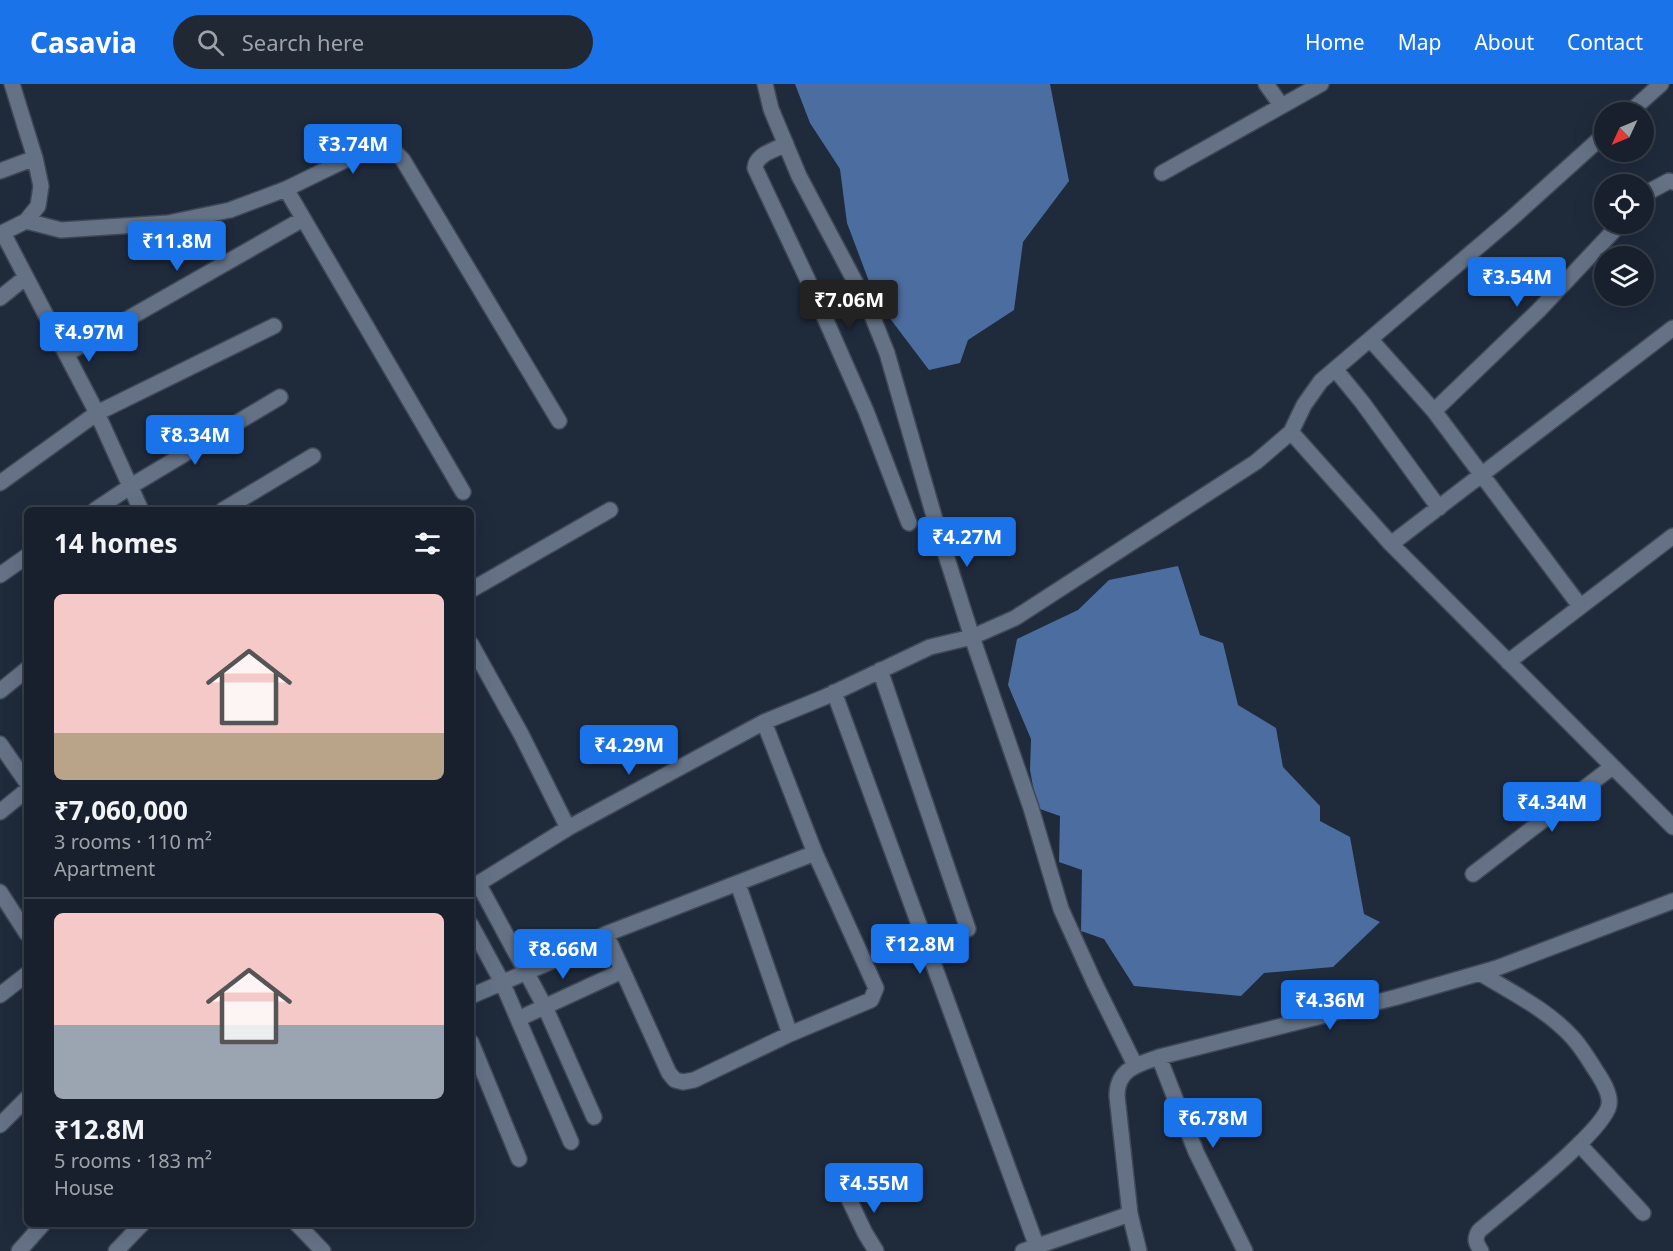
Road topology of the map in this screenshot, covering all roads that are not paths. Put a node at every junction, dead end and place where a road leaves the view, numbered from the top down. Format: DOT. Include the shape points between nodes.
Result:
graph roads {
  1 [pos="12,84"];
  2 [pos="765,84"];
  3 [pos="1266,84"];
  4 [pos="1321,84"];
  5 [pos="1661,84"];
  6 [pos="1641,102"];
  7 [pos="1281,105"];
  8 [pos="786,144"];
  9 [pos="1594,145"];
  10 [pos="36,158"];
  11 [pos="0,171"];
  12 [pos="1162,173"];
  13 [pos="1673,182"];
  14 [pos="286,189"];
  15 [pos="1654,190"];
  16 [pos="303,219"];
  17 [pos="26,221"];
  18 [pos="2,233"];
  19 [pos="1611,234"];
  20 [pos="26,277"];
  21 [pos="0,298"];
  22 [pos="274,326"];
  23 [pos="1673,328"];
  24 [pos="1370,339"];
  25 [pos="66,354"];
  26 [pos="1335,369"];
  27 [pos="280,397"];
  28 [pos="1434,411"];
  29 [pos="97,413"];
  30 [pos="559,421"];
  31 [pos="1291,432"];
  32 [pos="313,456"];
  33 [pos="1481,475"];
  34 [pos="0,483"];
  35 [pos="131,486"];
  36 [pos="463,492"];
  37 [pos="100,507"];
  38 [pos="140,507"];
  39 [pos="228,507"];
  40 [pos="1438,508"];
  41 [pos="610,510"];
  42 [pos="909,523"];
  43 [pos="1673,536"];
  44 [pos="1391,544"];
  45 [pos="24,558"];
  46 [pos="0,575"];
  47 [pos="474,588"];
  48 [pos="1580,606"];
  49 [pos="972,637"];
  50 [pos="1508,662"];
  51 [pos="476,663"];
  52 [pos="880,670"];
  53 [pos="24,671"];
  54 [pos="0,691"];
  55 [pos="829,695"];
  56 [pos="764,722"];
  57 [pos="0,744"];
  58 [pos="1612,766"];
  59 [pos="24,779"];
  60 [pos="24,792"];
  61 [pos="0,812"];
  62 [pos="1673,827"];
  63 [pos="568,828"];
  64 [pos="815,853"];
  65 [pos="1473,874"];
  66 [pos="738,884"];
  67 [pos="475,885"];
  68 [pos="0,892"];
  69 [pos="1673,901"];
  70 [pos="4,908"];
  71 [pos="968,928"];
  72 [pos="24,930"];
  73 [pos="474,931"];
  74 [pos="606,934"];
  75 [pos="622,971"];
  76 [pos="527,972"];
  77 [pos="1479,973"];
  78 [pos="24,976"];
  79 [pos="502,982"];
  80 [pos="0,995"];
  81 [pos="474,995"];
  82 [pos="544,1007"];
  83 [pos="518,1019"];
  84 [pos="790,1034"];
  85 [pos="474,1049"];
  86 [pos="1160,1057"];
  87 [pos="1135,1065"];
  88 [pos="24,1101"];
  89 [pos="594,1117"];
  90 [pos="0,1125"];
  91 [pos="571,1142"];
  92 [pos="1579,1144"];
  93 [pos="519,1159"];
  94 [pos="846,1193"];
  95 [pos="1643,1213"];
  96 [pos="1130,1214"];
  97 [pos="40,1227"];
  98 [pos="140,1227"];
  99 [pos="306,1227"];
  100 [pos="1062,1245"];
  101 [pos="123,1249"];
  102 [pos="1028,1249"];
  103 [pos="19,1251"];
  104 [pos="323,1251"];
  105 [pos="876,1251"];
  106 [pos="1138,1251"];
  107 [pos="1245,1251"];
  108 [pos="1481,1251"];
  1 -- 10 [label="street"];
  2 -- 8 [label="street"];
  3 -- 7 [label="street"];
  4 -- 7 [label="street"];
  5 -- 6 [label="street"];
  7 -- 12 [label="street"];
  8 -- 42 [label="street" via="761,156 755,168 866,411"];
  8 -- 49 [label="street" via="869,308 887,353"];
  9 -- 24 [label="street"];
  10 -- 11 [label="street"];
  10 -- 17 [label="street" via="41,186 38,206"];
  13 -- 15 [label="street" via="1662,183"];
  14 -- 16 [label="street"];
  14 -- 17 [label="street" via="230,210 168,223 60,230"];
  14 -- 30 [label="street" via="366,150 394,150"];
  16 -- 25 [label="street"];
  16 -- 36 [label="street"];
  17 -- 18 [label="street"];
  18 -- 20 [label="street"];
  19 -- 28 [label="street" via="1539,310"];
  20 -- 21 [label="street"];
  20 -- 25 [label="street"];
  22 -- 29 [label="street"];
  23 -- 33 [label="street"];
  24 -- 26 [label="street"];
  24 -- 28 [label="street"];
  25 -- 29 [label="street"];
  26 -- 31 [label="street" via="1304,405"];
  26 -- 40 [label="street"];
  27 -- 35 [label="street"];
  28 -- 33 [label="street"];
  29 -- 34 [label="street"];
  29 -- 35 [label="street"];
  31 -- 44 [label="street"];
  31 -- 49 [label="street" via="1256,462 1015,618"];
  32 -- 39 [label="street"];
  33 -- 40 [label="street"];
  33 -- 48 [label="street"];
  35 -- 37 [label="street"];
  35 -- 38 [label="street"];
  40 -- 44 [label="street"];
  41 -- 47 [label="street"];
  43 -- 48 [label="street"];
  44 -- 50 [label="street"];
  45 -- 46 [label="street"];
  48 -- 50 [label="street"];
  49 -- 52 [label="street" via="930,647"];
  49 -- 87 [label="street" via="1061,909"];
  50 -- 58 [label="street"];
  51 -- 63 [label="street" via="521,734"];
  52 -- 55 [label="street"];
  52 -- 71 [label="street"];
  53 -- 54 [label="street"];
  55 -- 56 [label="street"];
  55 -- 102 [label="street"];
  56 -- 63 [label="street"];
  56 -- 64 [label="street"];
  57 -- 59 [label="street"];
  58 -- 62 [label="street"];
  58 -- 65 [label="street"];
  60 -- 61 [label="street"];
  63 -- 67 [label="street"];
  64 -- 66 [label="street"];
  64 -- 84 [label="street" via="876,988 875,995 865,1004"];
  66 -- 74 [label="street"];
  66 -- 84 [label="street"];
  67 -- 76 [label="street"];
  68 -- 70 [label="street"];
  69 -- 77 [label="street"];
  70 -- 72 [label="street"];
  73 -- 79 [label="street"];
  74 -- 75 [label="street"];
  74 -- 76 [label="street"];
  75 -- 82 [label="street"];
  75 -- 84 [label="street" via="675,1080 694,1080"];
  76 -- 79 [label="street"];
  76 -- 82 [label="street"];
  77 -- 86 [label="street"];
  77 -- 92 [label="street" via="1558,1024 1601,1078 1609,1106"];
  78 -- 80 [label="street"];
  79 -- 81 [label="street"];
  79 -- 83 [label="street"];
  82 -- 83 [label="street"];
  82 -- 89 [label="street"];
  83 -- 91 [label="street"];
  85 -- 93 [label="street"];
  86 -- 87 [label="street"];
  86 -- 107 [label="street" via="1196,1152"];
  87 -- 96 [label="street" via="1117,1084"];
  88 -- 90 [label="street"];
  92 -- 95 [label="street"];
  92 -- 108 [label="street" via="1479,1231 1476,1242"];
  94 -- 105 [label="street"];
  96 -- 100 [label="street"];
  96 -- 106 [label="street"];
  97 -- 103 [label="street"];
  98 -- 101 [label="street"];
  99 -- 104 [label="street"];
  100 -- 102 [label="street"];
}
